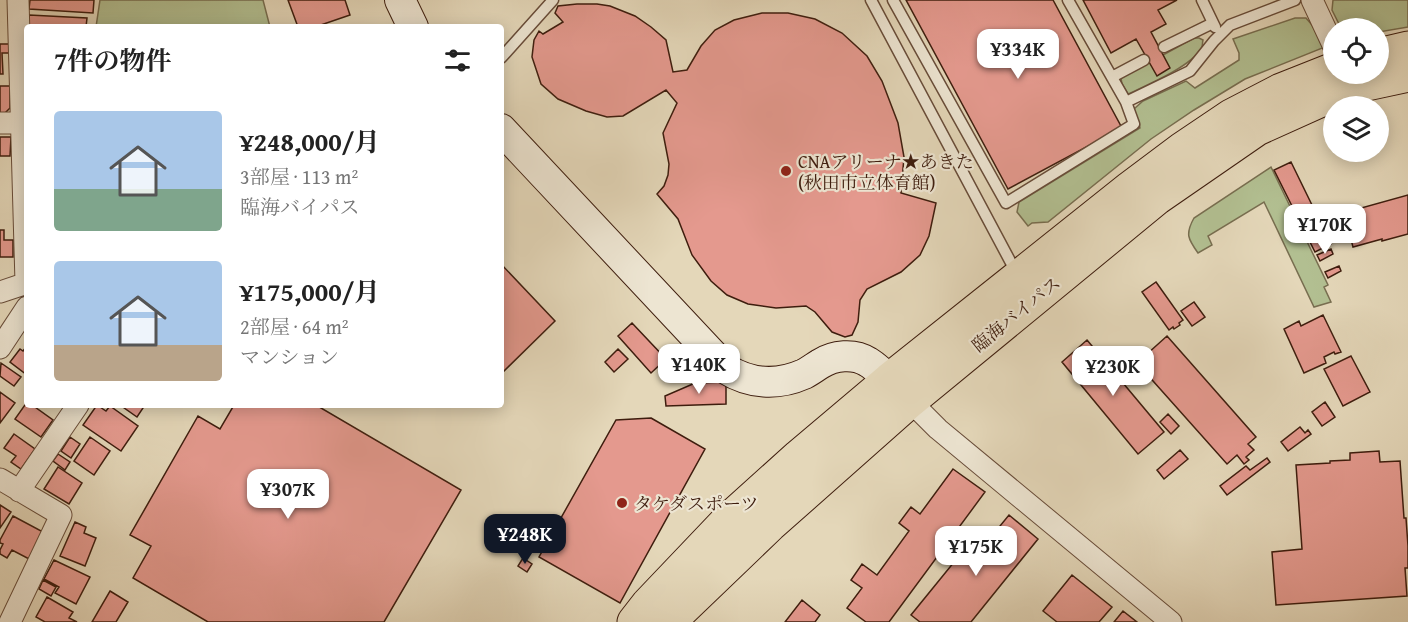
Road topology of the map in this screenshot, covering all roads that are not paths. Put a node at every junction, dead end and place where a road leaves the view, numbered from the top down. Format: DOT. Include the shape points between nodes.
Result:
graph roads {
  1 [pos="18,0"];
  2 [pos="400,0"];
  3 [pos="553,0"];
  4 [pos="871,0"];
  5 [pos="893,0"];
  6 [pos="1068,0"];
  7 [pos="1202,0"];
  8 [pos="1295,0"];
  9 [pos="1312,0"];
  10 [pos="1213,23"];
  11 [pos="412,24"];
  12 [pos="1323,24"];
  13 [pos="1219,36"];
  14 [pos="1164,47"];
  15 [pos="1408,48"];
  16 [pos="1389,52"];
  17 [pos="504,55"];
  18 [pos="1144,60"];
  19 [pos="1323,73"];
  20 [pos="1408,75"];
  21 [pos="1112,77"];
  22 [pos="1126,102"];
  23 [pos="0,123"];
  24 [pos="21,123"];
  25 [pos="504,132"];
  26 [pos="24,203"];
  27 [pos="1019,276"];
  28 [pos="24,284"];
  29 [pos="0,292"];
  30 [pos="24,312"];
  31 [pos="0,348"];
  32 [pos="900,390"];
  33 [pos="76,408"];
  34 [pos="0,479"];
  35 [pos="19,491"];
  36 [pos="10,622"];
  37 [pos="634,622"];
  38 [pos="669,622"];
  39 [pos="1171,622"];
  1 -- 24 [label="street"];
  2 -- 11 [label="street"];
  3 -- 17 [label="lane"];
  4 -- 27 [label="lane"];
  5 -- 22 [label="lane" via="1006,203 1134,124"];
  6 -- 21 [label="lane"];
  7 -- 10 [label="lane"];
  8 -- 13 [label="lane" via="1230,25"];
  9 -- 12 [label="street"];
  10 -- 13 [label="lane"];
  10 -- 14 [label="lane"];
  13 -- 22 [label="lane" via="1190,71"];
  15 -- 16 [label="highway"];
  18 -- 21 [label="lane"];
  19 -- 27 [label="highway, 臨海バイパス" via="1231,116 1182,149"];
  20 -- 32 [label="highway, 臨海バイパス" via="1348,88 1257,129 1156,198"];
  21 -- 22 [label="lane"];
  23 -- 24 [label="street"];
  24 -- 26 [label="street"];
  25 -- 32 [label="street" via="726,369 739,377 769,382 789,379 822,362 850,356 868,361"];
  27 -- 32 [label="highway, 臨海バイパス"];
  28 -- 29 [label="street"];
  30 -- 31 [label="street"];
  32 -- 37 [label="highway, 臨海バイパス" via="799,456 728,520"];
  32 -- 38 [label="highway, 臨海バイパス" via="770,525"];
  32 -- 39 [label="street" via="938,429"];
  33 -- 35 [label="street"];
  34 -- 35 [label="street"];
  35 -- 36 [label="street" via="61,515"];
}
